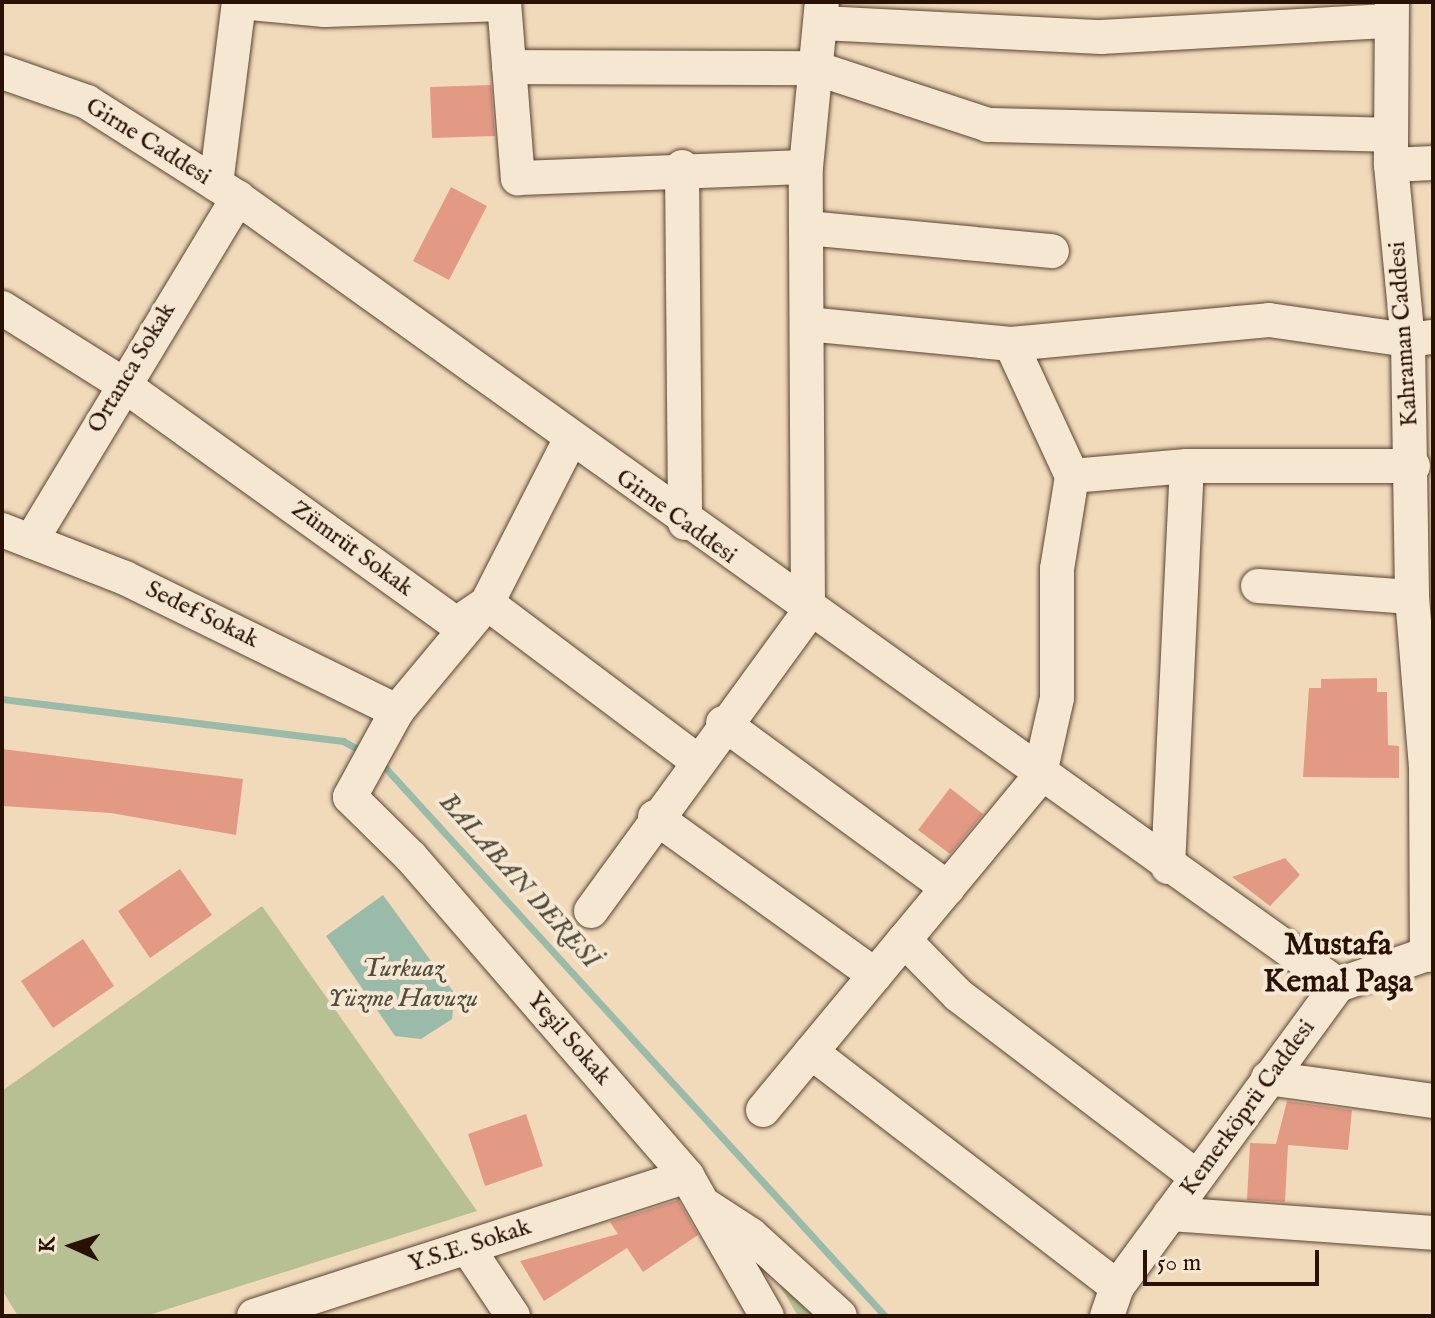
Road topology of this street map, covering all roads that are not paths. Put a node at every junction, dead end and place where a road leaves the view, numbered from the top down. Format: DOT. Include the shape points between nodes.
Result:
graph roads {
  1 [pos="239,2"];
  2 [pos="504,3"];
  3 [pos="1392,11"];
  4 [pos="822,13"];
  5 [pos="509,67"];
  6 [pos="815,68"];
  7 [pos="5,81"];
  8 [pos="1391,150"];
  9 [pos="1433,163"];
  10 [pos="682,167"];
  11 [pos="806,167"];
  12 [pos="227,191"];
  13 [pos="807,228"];
  14 [pos="1052,251"];
  15 [pos="2,308"];
  16 [pos="807,324"];
  17 [pos="1420,338"];
  18 [pos="1011,344"];
  19 [pos="121,383"];
  20 [pos="570,440"];
  21 [pos="1187,466"];
  22 [pos="1413,466"];
  23 [pos="1072,476"];
  24 [pos="685,523"];
  25 [pos="16,535"];
  26 [pos="1423,550"];
  27 [pos="1258,586"];
  28 [pos="1412,597"];
  29 [pos="487,603"];
  30 [pos="808,613"];
  31 [pos="1426,657"];
  32 [pos="390,723"];
  33 [pos="723,723"];
  34 [pos="695,759"];
  35 [pos="1430,766"];
  36 [pos="1039,778"];
  37 [pos="655,817"];
  38 [pos="1168,867"];
  39 [pos="948,888"];
  40 [pos="591,911"];
  41 [pos="904,940"];
  42 [pos="1430,953"];
  43 [pos="875,975"];
  44 [pos="1338,985"];
  45 [pos="811,1052"];
  46 [pos="1268,1078"];
  47 [pos="1433,1101"];
  48 [pos="763,1110"];
  49 [pos="1197,1177"];
  50 [pos="696,1190"];
  51 [pos="1170,1214"];
  52 [pos="1433,1233"];
  53 [pos="467,1247"];
  54 [pos="1112,1301"];
  55 [pos="254,1316"];
  56 [pos="513,1316"];
  57 [pos="767,1316"];
  58 [pos="840,1316"];
  1 -- 2 [label="street" via="325,10"];
  1 -- 12 [label="street"];
  2 -- 5 [label="street"];
  3 -- 4 [label="street" via="1101,37"];
  3 -- 8 [label="street, Kahraman Caddesi"];
  4 -- 6 [label="street"];
  5 -- 6 [label="street"];
  5 -- 10 [label="street" via="518,178"];
  6 -- 8 [label="street" via="988,125"];
  6 -- 11 [label="street"];
  7 -- 12 [label="street, Girne Caddesi" via="87,102"];
  8 -- 9 [label="street"];
  8 -- 17 [label="street, Kahraman Caddesi"];
  10 -- 11 [label="street"];
  10 -- 24 [label="street"];
  11 -- 13 [label="street"];
  12 -- 19 [label="street, Ortanca Sokak"];
  12 -- 20 [label="street, Girne Caddesi"];
  13 -- 14 [label="street"];
  13 -- 16 [label="street"];
  15 -- 19 [label="street, Zümrüt Sokak"];
  16 -- 18 [label="street"];
  16 -- 30 [label="street"];
  17 -- 18 [label="street" via="1269,320"];
  17 -- 22 [label="street, Kahraman Caddesi"];
  18 -- 23 [label="street"];
  19 -- 25 [label="street, Ortanca Sokak"];
  19 -- 29 [label="street, Zümrüt Sokak" via="456,624"];
  20 -- 24 [label="street, Girne Caddesi"];
  20 -- 29 [label="street"];
  21 -- 22 [label="street"];
  21 -- 23 [label="street"];
  21 -- 38 [label="street"];
  22 -- 26 [label="street, Kahraman Caddesi"];
  23 -- 36 [label="street" via="1057,569 1057,698"];
  24 -- 30 [label="street, Girne Caddesi"];
  25 -- 32 [label="street, Sedef Sokak" via="125,578"];
  26 -- 28 [label="street, Kahraman Caddesi"];
  27 -- 28 [label="street"];
  28 -- 31 [label="street, Kahraman Caddesi"];
  29 -- 32 [label="street"];
  29 -- 34 [label="street"];
  30 -- 33 [label="street"];
  30 -- 36 [label="street, Girne Caddesi"];
  31 -- 35 [label="street, Kahraman Caddesi"];
  32 -- 50 [label="street, Yeşil Sokak" via="350,797 411,857"];
  33 -- 34 [label="street"];
  33 -- 39 [label="street"];
  34 -- 37 [label="street"];
  35 -- 42 [label="street, Kahraman Caddesi"];
  36 -- 38 [label="street, Girne Caddesi"];
  36 -- 39 [label="street"];
  37 -- 40 [label="street"];
  37 -- 43 [label="street"];
  38 -- 44 [label="street, Girne Caddesi"];
  39 -- 41 [label="street"];
  41 -- 43 [label="street"];
  41 -- 49 [label="street" via="958,995"];
  42 -- 44 [label="street"];
  43 -- 45 [label="street"];
  44 -- 46 [label="street, Kemerköprü Caddesi"];
  45 -- 48 [label="street"];
  45 -- 54 [label="street"];
  46 -- 47 [label="street"];
  46 -- 49 [label="street, Kemerköprü Caddesi"];
  49 -- 51 [label="street, Kemerköprü Caddesi"];
  50 -- 53 [label="street, Y.S.E. Sokak"];
  50 -- 57 [label="street, Yeşil Sokak"];
  50 -- 58 [label="street"];
  51 -- 52 [label="street"];
  51 -- 54 [label="street, Kemerköprü Caddesi"];
  53 -- 55 [label="street, Y.S.E. Sokak"];
  53 -- 56 [label="street"];
}
